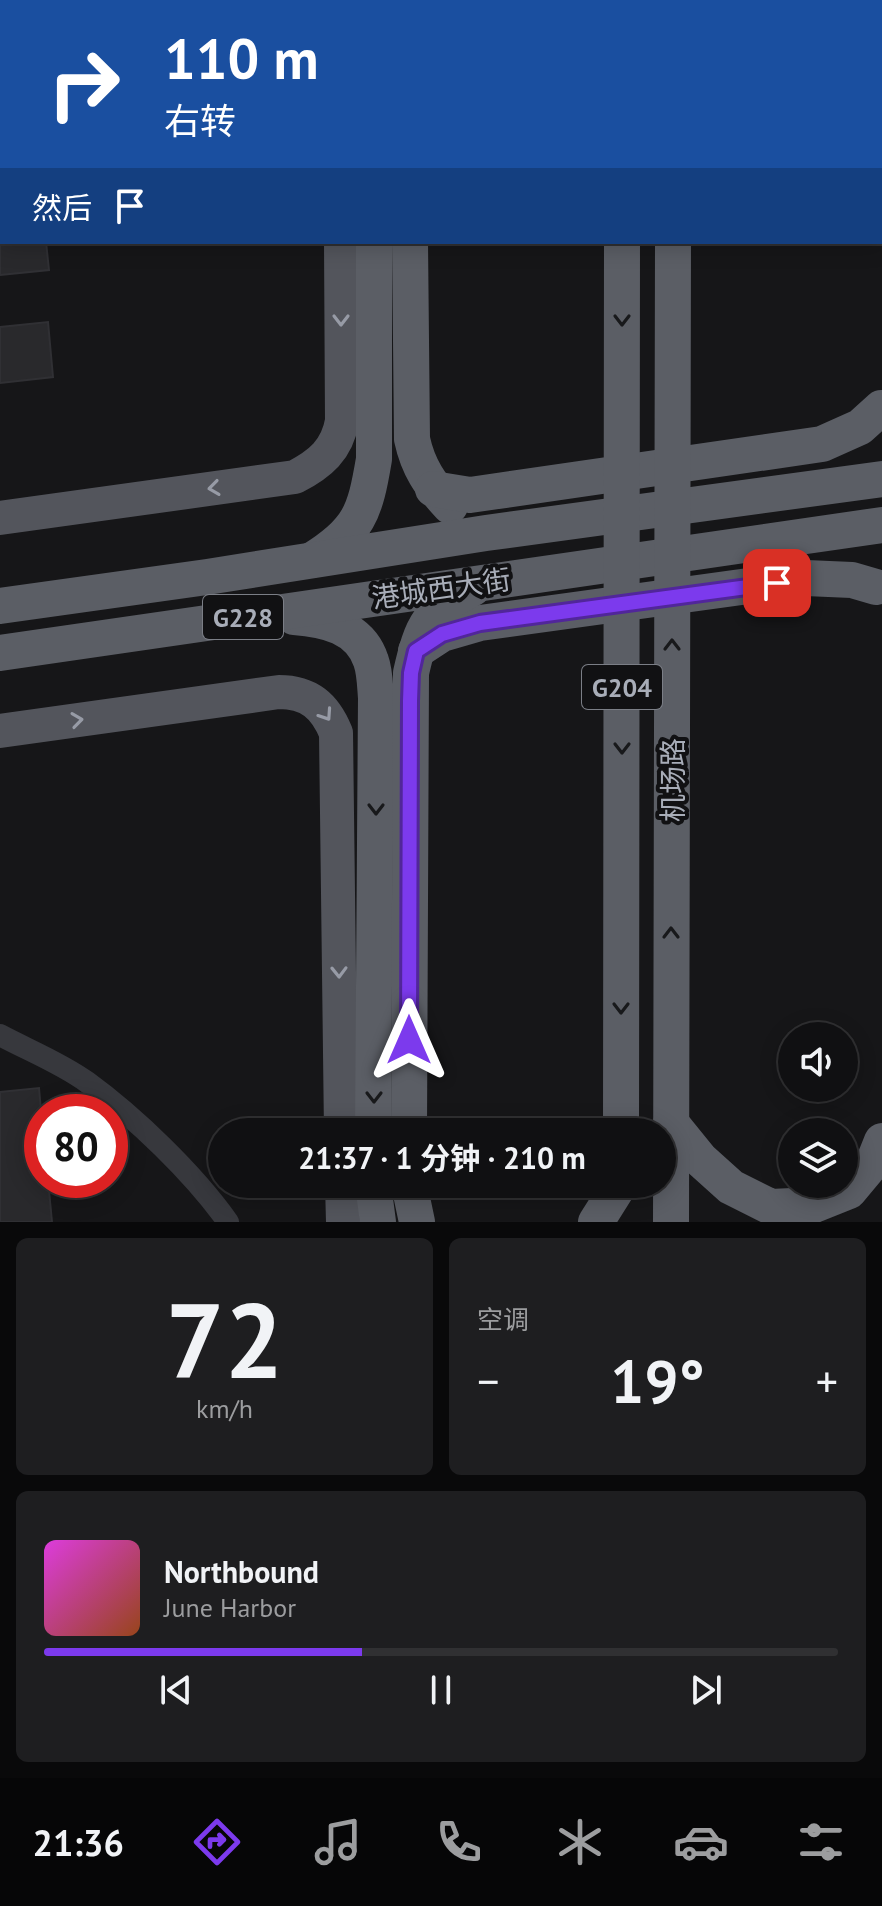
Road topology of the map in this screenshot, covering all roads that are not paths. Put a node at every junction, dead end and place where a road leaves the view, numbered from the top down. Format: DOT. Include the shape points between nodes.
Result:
graph roads {
  1 [pos="341,244"];
  2 [pos="374,244"];
  3 [pos="410,244"];
  4 [pos="622,244"];
  5 [pos="673,244"];
  6 [pos="881,406"];
  7 [pos="882,479"];
  8 [pos="833,487"];
  9 [pos="433,489"];
  10 [pos="0,518"];
  11 [pos="882,525"];
  12 [pos="486,533"];
  13 [pos="830,533"];
  14 [pos="308,562"];
  15 [pos="486,581"];
  16 [pos="879,593"];
  17 [pos="0,606"];
  18 [pos="208,622"];
  19 [pos="416,651"];
  20 [pos="0,653"];
  21 [pos="0,731"];
  22 [pos="0,1035"];
  23 [pos="341,1118"];
  24 [pos="373,1118"];
  25 [pos="409,1118"];
  26 [pos="621,1118"];
  27 [pos="671,1118"];
  28 [pos="676,1129"];
  29 [pos="882,1141"];
  30 [pos="342,1198"];
  31 [pos="375,1198"];
  32 [pos="412,1198"];
  33 [pos="612,1198"];
  34 [pos="621,1198"];
  35 [pos="671,1198"];
  36 [pos="228,1222"];
  37 [pos="343,1222"];
  38 [pos="378,1222"];
  39 [pos="417,1222"];
  40 [pos="596,1222"];
  41 [pos="622,1222"];
  42 [pos="671,1222"];
  1 -- 10 [label="main road, one-way" via="342,421 330,452 317,466 295,477"];
  2 -- 14 [label="highway" via="374,459 368,493 347,535"];
  3 -- 9 [label="highway" via="412,439 417,462"];
  4 -- 26 [label="highway, 机场路 / G204, one-way"];
  27 -- 5 [label="highway, 机场路 / G204, one-way"];
  6 -- 8 [label="highway" via="859,461"];
  6 -- 9 [label="highway" via="860,427 822,444 470,495"];
  7 -- 8 [label="highway, 港城西大街 / G228"];
  8 -- 12 [label="highway, 港城西大街 / G228"];
  9 -- 12 [label="highway"];
  11 -- 13 [label="highway, 港城西大街 / G228"];
  12 -- 14 [label="highway, 港城西大街 / G228"];
  13 -- 15 [label="highway, 港城西大街 / G228"];
  13 -- 16 [label="highway"];
  14 -- 17 [label="highway, 港城西大街 / G228"];
  15 -- 18 [label="highway, 港城西大街 / G228"];
  15 -- 19 [label="highway" via="434,612"];
  16 -- 19 [label="highway" via="852,580 806,578 480,623 442,634"];
  18 -- 20 [label="highway, 港城西大街 / G228"];
  18 -- 24 [label="highway, one-way" via="315,618 350,632 372,662"];
  19 -- 25 [label="highway" via="410,701"];
  21 -- 23 [label="main road, one-way" via="279,692 305,695 324,709 336,733"];
  22 -- 36 [label="street" via="86,1081 150,1136"];
  28 -- 29 [label="highway" via="731,1187 771,1207 814,1205 849,1191 874,1161"];
  30 -- 37 [label="main road"];
  31 -- 38 [label="highway"];
  32 -- 39 [label="highway"];
  33 -- 40 [label="highway"];
  34 -- 41 [label="highway"];
  35 -- 42 [label="highway, 机场路 / G204"];
}
